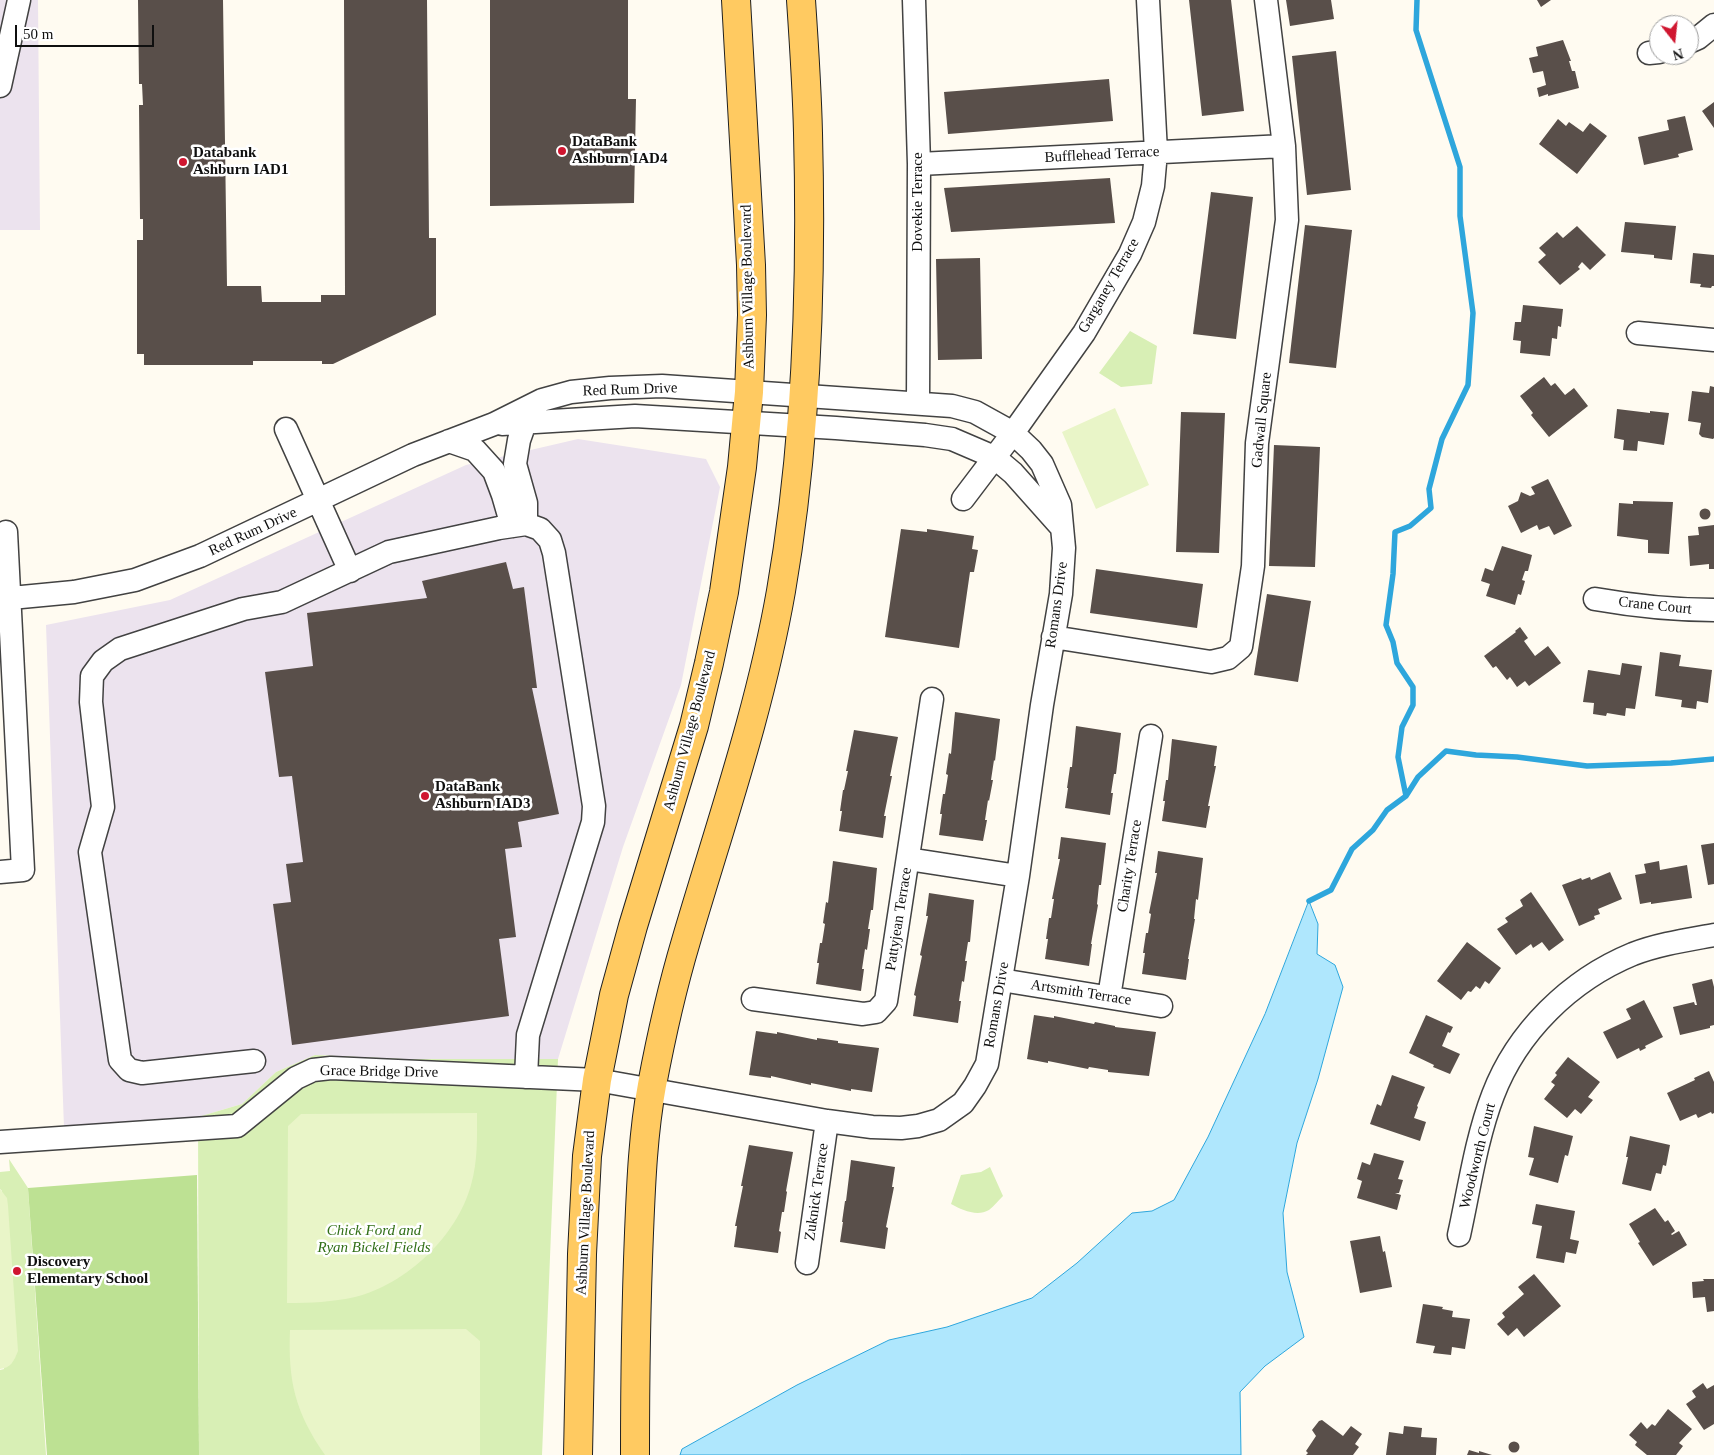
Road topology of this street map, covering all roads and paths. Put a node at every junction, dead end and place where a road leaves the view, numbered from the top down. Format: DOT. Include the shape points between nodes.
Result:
graph roads {
  1 [pos="19,0"];
  2 [pos="736,0"];
  3 [pos="801,0"];
  4 [pos="914,0"];
  5 [pos="1148,0"];
  6 [pos="1266,0"];
  7 [pos="1714,26"];
  8 [pos="1699,37"];
  9 [pos="0,86"];
  10 [pos="1284,146"];
  11 [pos="1156,152"];
  12 [pos="919,164"];
  13 [pos="1638,334"];
  14 [pos="1714,340"];
  15 [pos="749,392"];
  16 [pos="803,396"];
  17 [pos="918,404"];
  18 [pos="525,423"];
  19 [pos="746,423"];
  20 [pos="494,424"];
  21 [pos="800,426"];
  22 [pos="286,429"];
  23 [pos="1013,433"];
  24 [pos="448,442"];
  25 [pos="994,457"];
  26 [pos="962,499"];
  27 [pos="319,501"];
  28 [pos="519,525"];
  29 [pos="1062,528"];
  30 [pos="6,532"];
  31 [pos="350,571"];
  32 [pos="4,598"];
  33 [pos="1596,599"];
  34 [pos="1714,610"];
  35 [pos="1053,637"];
  36 [pos="932,699"];
  37 [pos="1152,736"];
  38 [pos="908,860"];
  39 [pos="0,872"];
  40 [pos="1018,876"];
  41 [pos="1714,935"];
  42 [pos="1001,980"];
  43 [pos="1109,997"];
  44 [pos="753,999"];
  45 [pos="1161,1006"];
  46 [pos="254,1061"];
  47 [pos="526,1077"];
  48 [pos="597,1080"];
  49 [pos="651,1089"];
  50 [pos="827,1121"];
  51 [pos="0,1142"];
  52 [pos="1459,1235"];
  53 [pos="807,1263"];
  54 [pos="578,1455"];
  55 [pos="635,1455"];
  1 -- 9 [label="street"];
  2 -- 15 [label="main road, Ashburn Village Boulevard" via="752,315"];
  3 -- 16 [label="main road" via="809,212"];
  4 -- 12 [label="street, Dovekie Terrace"];
  5 -- 11 [label="street, Garganey Terrace"];
  6 -- 10 [label="street, Gadwall Square"];
  7 -- 8 [label="street"];
  10 -- 11 [label="street, Bufflehead Terrace"];
  10 -- 35 [label="street, Gadwall Square" via="1287,220 1258,443 1253,566 1241,647 1228,658 1211,662"];
  11 -- 12 [label="street, Bufflehead Terrace"];
  11 -- 23 [label="street, Garganey Terrace" via="1153,186 1144,222 1130,254 1084,333"];
  12 -- 17 [label="street, Dovekie Terrace"];
  13 -- 14 [label="street"];
  15 -- 16 [label="street, Red Rum Drive"];
  15 -- 19 [label="main road, Ashburn Village Boulevard"];
  15 -- 20 [label="street, Red Rum Drive" via="662,386 571,392 542,400"];
  16 -- 17 [label="street, Romans Drive"];
  16 -- 21 [label="main road"];
  17 -- 23 [label="street, Romans Drive" via="952,406 974,412"];
  18 -- 19 [label="street, Red Rum Drive" via="635,416"];
  18 -- 20 [label="street, Red Rum Drive"];
  18 -- 28 [label="street" via="515,464 526,502"];
  19 -- 21 [label="street, Red Rum Drive"];
  19 -- 48 [label="main road, Ashburn Village Boulevard" via="734,532 709,663 614,995"];
  20 -- 24 [label="street, Red Rum Drive"];
  21 -- 25 [label="street" via="952,439"];
  21 -- 49 [label="main road" via="780,593 760,687 671,994"];
  22 -- 27 [label="street"];
  23 -- 25 [label="street, Garganey Terrace"];
  23 -- 29 [label="street, Romans Drive" via="1042,464 1060,505"];
  24 -- 27 [label="street, Red Rum Drive" via="413,455"];
  24 -- 28 [label="street" via="475,450 494,471"];
  25 -- 26 [label="street, Garganey Terrace"];
  25 -- 29 [label="street" via="1024,484"];
  27 -- 31 [label="street"];
  27 -- 32 [label="street, Red Rum Drive" via="200,556 135,580 74,592"];
  28 -- 31 [label="street" via="390,552"];
  28 -- 47 [label="street" via="540,529 550,540 554,554 594,806 593,822 528,1035"];
  29 -- 35 [label="street, Romans Drive" via="1061,594"];
  30 -- 32 [label="street"];
  31 -- 46 [label="street" via="282,602 243,610 120,649 103,661 92,676 91,702 103,807 90,852 120,1060 129,1070 142,1073"];
  32 -- 39 [label="street" via="23,870"];
  33 -- 34 [label="street, Crane Court" via="1677,610"];
  35 -- 40 [label="street, Romans Drive"];
  36 -- 38 [label="street, Pattyjean Terrace"];
  37 -- 43 [label="street, Charity Terrace"];
  38 -- 40 [label="street"];
  38 -- 44 [label="street, Pattyjean Terrace" via="886,1001 876,1012 863,1014"];
  40 -- 42 [label="street, Romans Drive"];
  41 -- 52 [label="street, Woodworth Court" via="1664,944 1633,954 1603,969 1575,987 1526,1036 1493,1095 1482,1128"];
  42 -- 43 [label="street, Artsmith Terrace"];
  42 -- 50 [label="street, Romans Drive" via="987,1064 963,1103 939,1120 918,1126 872,1127"];
  43 -- 45 [label="street, Artsmith Terrace"];
  47 -- 48 [label="street, Grace Bridge Drive"];
  47 -- 51 [label="street, Grace Bridge Drive" via="331,1068 313,1070 296,1078 236,1126"];
  48 -- 49 [label="street, Romans Drive"];
  48 -- 54 [label="main road, Ashburn Village Boulevard" via="586,1166"];
  49 -- 50 [label="street, Romans Drive"];
  49 -- 55 [label="main road" via="640,1211"];
  50 -- 53 [label="street, Zuknick Terrace"];
}
